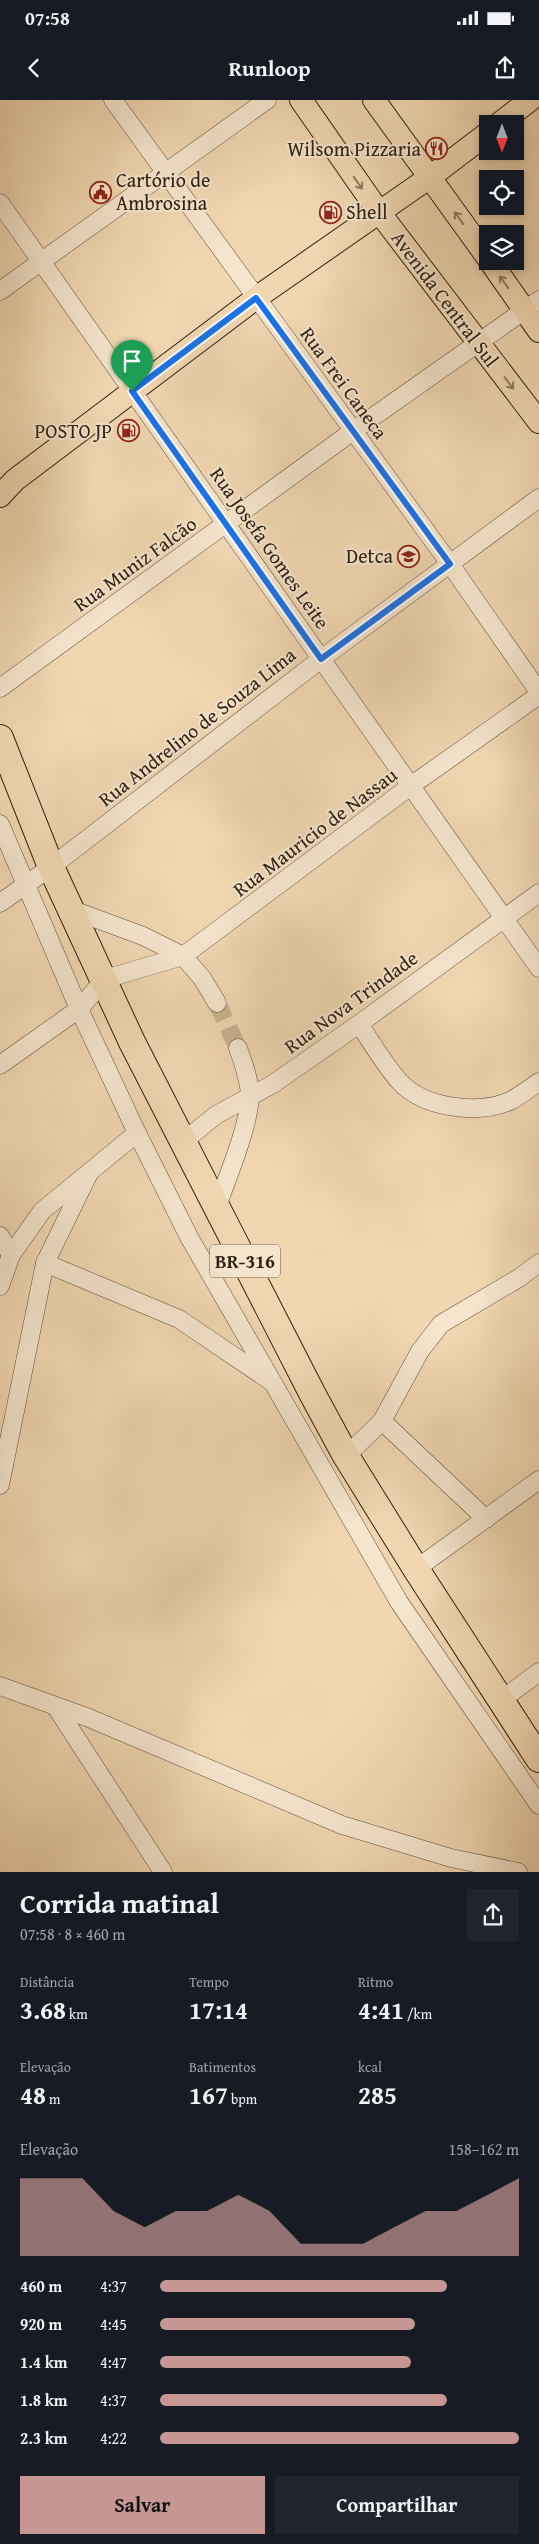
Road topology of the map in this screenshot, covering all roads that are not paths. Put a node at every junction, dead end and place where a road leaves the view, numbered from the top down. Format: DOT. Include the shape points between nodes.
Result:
graph roads {
  1 [pos="113,100"];
  2 [pos="267,100"];
  3 [pos="301,100"];
  4 [pos="374,100"];
  5 [pos="530,100"];
  6 [pos="511,115"];
  7 [pos="479,140"];
  8 [pos="165,173"];
  9 [pos="430,177"];
  10 [pos="0,203"];
  11 [pos="379,212"];
  12 [pos="479,245"];
  13 [pos="42,262"];
  14 [pos="499,270"];
  15 [pos="0,290"];
  16 [pos="256,298"];
  17 [pos="532,305"];
  18 [pos="539,331"];
  19 [pos="478,342"];
  20 [pos="132,391"];
  21 [pos="539,422"];
  22 [pos="353,431"];
  23 [pos="5,486"];
  24 [pos="539,498"];
  25 [pos="227,523"];
  26 [pos="450,564"];
  27 [pos="321,659"];
  28 [pos="0,688"];
  29 [pos="539,693"];
  30 [pos="0,738"];
  31 [pos="412,785"];
  32 [pos="0,824"];
  33 [pos="51,867"];
  34 [pos="27,885"];
  35 [pos="539,893"];
  36 [pos="0,903"];
  37 [pos="70,909"];
  38 [pos="503,918"];
  39 [pos="183,956"];
  40 [pos="539,968"];
  41 [pos="105,979"];
  42 [pos="217,1003"];
  43 [pos="79,1009"];
  44 [pos="359,1024"];
  45 [pos="238,1048"];
  46 [pos="0,1065"];
  47 [pos="539,1082"];
  48 [pos="250,1096"];
  49 [pos="137,1133"];
  50 [pos="184,1141"];
  51 [pos="89,1173"];
  52 [pos="217,1207"];
  53 [pos="0,1236"];
  54 [pos="6,1262"];
  55 [pos="45,1262"];
  56 [pos="539,1263"];
  57 [pos="0,1286"];
  58 [pos="273,1382"];
  59 [pos="382,1421"];
  60 [pos="346,1456"];
  61 [pos="539,1480"];
  62 [pos="0,1485"];
  63 [pos="486,1520"];
  64 [pos="416,1569"];
  65 [pos="539,1672"];
  66 [pos="0,1686"];
  67 [pos="25,1695"];
  68 [pos="0,1699"];
  69 [pos="500,1701"];
  70 [pos="56,1707"];
  71 [pos="539,1759"];
  72 [pos="539,1805"];
  73 [pos="163,1871"];
  74 [pos="518,1872"];
  1 -- 8 [label="street, Rua Frei Caneca"];
  2 -- 8 [label="street"];
  3 -- 11 [label="main road, Avenida Central Sul, one-way"];
  4 -- 9 [label="main road"];
  5 -- 6 [label="main road"];
  7 -- 9 [label="main road"];
  8 -- 13 [label="street"];
  8 -- 16 [label="street, Rua Frei Caneca"];
  9 -- 11 [label="main road"];
  12 -- 9 [label="main road, one-way"];
  10 -- 13 [label="street, Rua Josefa Gomes Leite"];
  11 -- 16 [label="main road"];
  11 -- 19 [label="main road, Avenida Central Sul"];
  13 -- 15 [label="street"];
  13 -- 20 [label="street, Rua Josefa Gomes Leite"];
  17 -- 14 [label="main road, one-way"];
  16 -- 20 [label="main road"];
  16 -- 22 [label="street, Rua Frei Caneca"];
  17 -- 18 [label="main road"];
  17 -- 19 [label="street, Rua Muniz Falcão"];
  19 -- 21 [label="main road, Avenida Central Sul, one-way"];
  19 -- 22 [label="street, Rua Muniz Falcão"];
  20 -- 23 [label="main road"];
  20 -- 25 [label="street, Rua Josefa Gomes Leite"];
  22 -- 25 [label="street, Rua Muniz Falcão"];
  22 -- 26 [label="street, Rua Frei Caneca"];
  24 -- 26 [label="street, Rua Andrelino de Souza Lima"];
  25 -- 27 [label="street, Rua Josefa Gomes Leite"];
  25 -- 28 [label="street, Rua Muniz Falcão"];
  26 -- 27 [label="street, Rua Andrelino de Souza Lima"];
  26 -- 29 [label="street, Rua Frei Caneca"];
  27 -- 31 [label="street, Rua Josefa Gomes Leite"];
  27 -- 33 [label="street, Rua Andrelino de Souza Lima"];
  29 -- 31 [label="street, Rua Mauricio de Nassau"];
  30 -- 33 [label="highway, BR-316"];
  31 -- 38 [label="street, Rua Josefa Gomes Leite"];
  31 -- 39 [label="street, Rua Mauricio de Nassau"];
  32 -- 34 [label="street"];
  33 -- 34 [label="street, Rua Andrelino de Souza Lima"];
  33 -- 37 [label="highway, BR-316"];
  34 -- 36 [label="street, Rua Andrelino de Souza Lima"];
  34 -- 43 [label="street"];
  35 -- 38 [label="street, Rua Nova Trindade"];
  37 -- 39 [label="street" via="143,936"];
  37 -- 41 [label="highway, BR-316"];
  38 -- 40 [label="street, Rua Josefa Gomes Leite"];
  38 -- 44 [label="street, Rua Nova Trindade"];
  39 -- 41 [label="street, Rua Mauricio de Nassau"];
  39 -- 42 [label="street"];
  41 -- 43 [label="street"];
  41 -- 50 [label="highway, BR-316" via="132,1042"];
  43 -- 46 [label="street"];
  43 -- 49 [label="street"];
  44 -- 47 [label="street" via="399,1081 415,1095 434,1102 489,1107 510,1101"];
  44 -- 48 [label="street, Rua Nova Trindade" via="273,1084"];
  45 -- 48 [label="street"];
  48 -- 50 [label="street, Rua Nova Trindade" via="216,1115"];
  48 -- 52 [label="street" via="238,1147"];
  49 -- 51 [label="street"];
  49 -- 58 [label="street" via="189,1237"];
  50 -- 52 [label="highway, BR-316"];
  51 -- 54 [label="street" via="42,1211"];
  51 -- 55 [label="street"];
  52 -- 60 [label="highway, BR-316"];
  53 -- 54 [label="street"];
  54 -- 57 [label="street"];
  55 -- 58 [label="street" via="179,1318"];
  55 -- 62 [label="street"];
  56 -- 59 [label="street" via="441,1324 420,1352"];
  58 -- 72 [label="street" via="399,1602"];
  59 -- 60 [label="street"];
  59 -- 63 [label="street"];
  60 -- 64 [label="highway, BR-316"];
  61 -- 63 [label="street"];
  63 -- 64 [label="street"];
  64 -- 69 [label="highway, BR-316"];
  65 -- 69 [label="street"];
  66 -- 67 [label="street"];
  67 -- 68 [label="street"];
  67 -- 70 [label="street"];
  69 -- 71 [label="highway, BR-316"];
  70 -- 73 [label="street"];
  70 -- 74 [label="street" via="342,1825 451,1858"];
}
